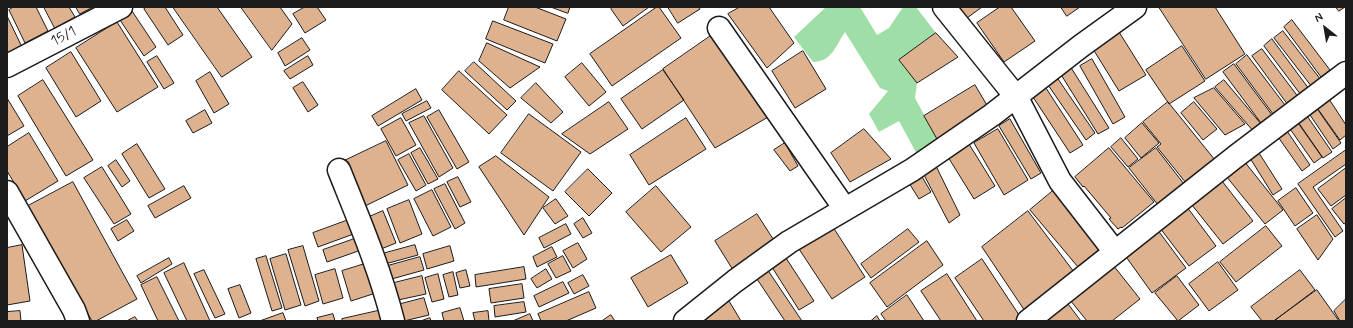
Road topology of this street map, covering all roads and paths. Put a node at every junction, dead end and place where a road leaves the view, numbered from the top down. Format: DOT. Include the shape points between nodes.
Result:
graph roads {
  1 [pos="121,7"];
  2 [pos="944,7"];
  3 [pos="1135,7"];
  4 [pos="719,28"];
  5 [pos="7,66"];
  6 [pos="1346,73"];
  7 [pos="1017,98"];
  8 [pos="339,170"];
  9 [pos="7,192"];
  10 [pos="845,209"];
  11 [pos="1115,252"];
  12 [pos="78,321"];
  13 [pos="394,321"];
  14 [pos="685,321"];
  15 [pos="1028,321"];
  1 -- 5 [label="street, 15/1"];
  2 -- 7 [label="street"];
  3 -- 7 [label="street"];
  4 -- 10 [label="street"];
  6 -- 11 [label="street"];
  7 -- 10 [label="street" via="912,170"];
  7 -- 11 [label="street" via="1060,181"];
  8 -- 13 [label="street" via="366,236"];
  9 -- 12 [label="street"];
  10 -- 14 [label="street" via="789,242"];
  11 -- 15 [label="street"];
}
